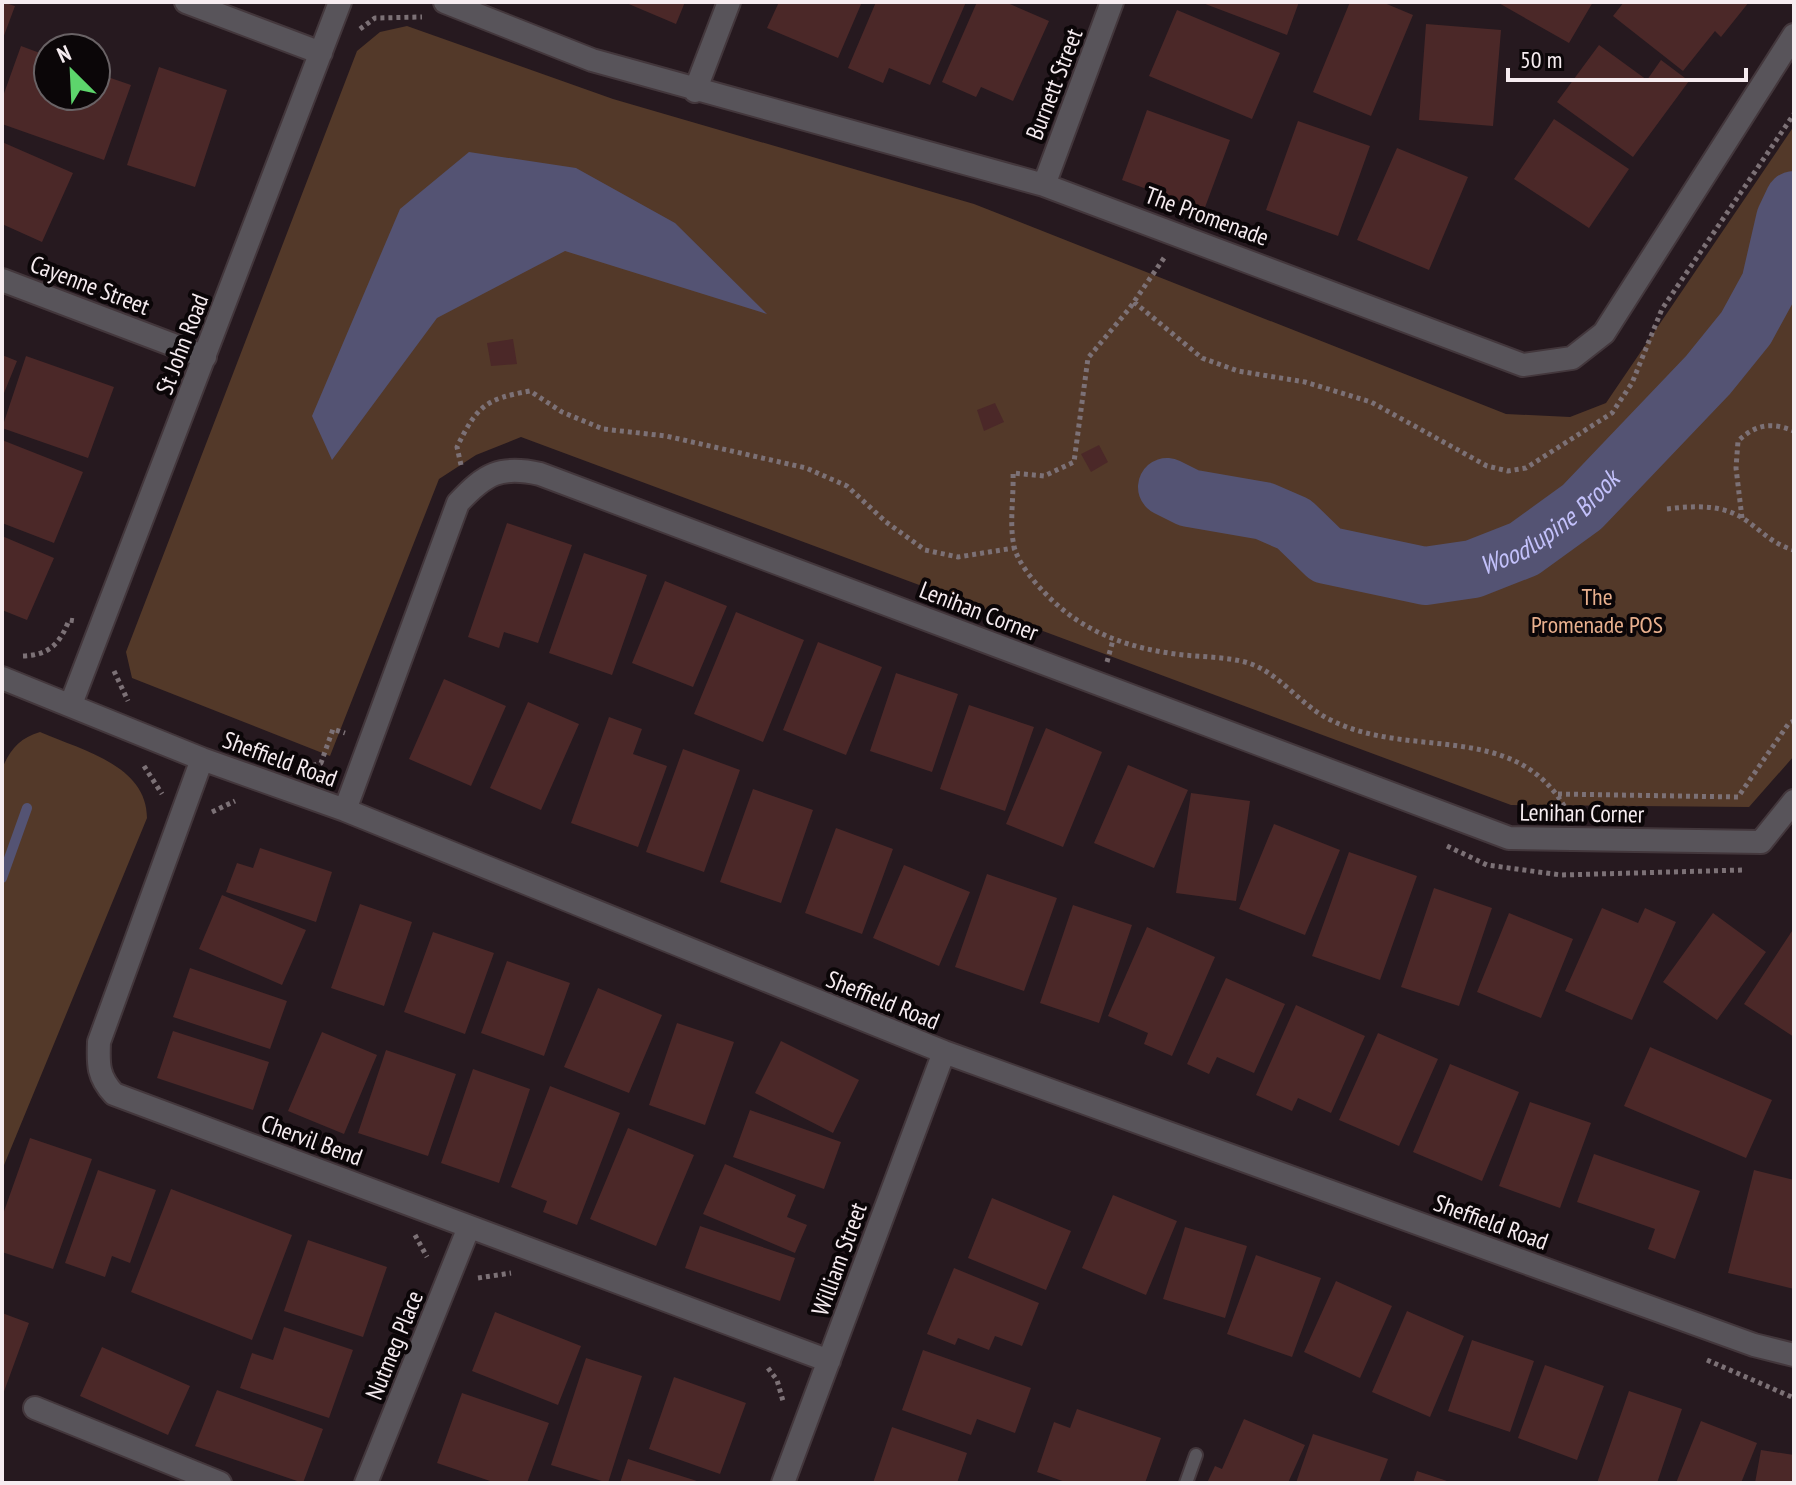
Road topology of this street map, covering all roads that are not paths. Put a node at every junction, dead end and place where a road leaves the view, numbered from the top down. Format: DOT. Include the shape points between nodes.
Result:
graph roads {
  1 [pos="186,2"];
  2 [pos="340,2"];
  3 [pos="445,2"];
  4 [pos="729,2"];
  5 [pos="1112,2"];
  6 [pos="1794,35"];
  7 [pos="321,53"];
  8 [pos="695,91"];
  9 [pos="1044,185"];
  10 [pos="2,280"];
  11 [pos="205,357"];
  12 [pos="4,667"];
  13 [pos="71,704"];
  14 [pos="202,759"];
  15 [pos="1794,801"];
  16 [pos="345,810"];
  17 [pos="1786,826"];
  18 [pos="944,1052"];
  19 [pos="469,1227"];
  20 [pos="1754,1345"];
  21 [pos="1794,1355"];
  22 [pos="829,1361"];
  23 [pos="1794,1371"];
  24 [pos="35,1408"];
  25 [pos="1196,1455"];
  26 [pos="220,1483"];
  27 [pos="366,1483"];
  28 [pos="783,1483"];
  29 [pos="1186,1483"];
  1 -- 7 [label="street"];
  2 -- 7 [label="street, St John Road"];
  3 -- 8 [label="street, The Promenade" via="592,60"];
  4 -- 8 [label="street"];
  5 -- 9 [label="street, Burnett Street"];
  6 -- 9 [label="street, The Promenade" via="1604,333 1572,358 1523,365"];
  7 -- 11 [label="street, St John Road"];
  8 -- 9 [label="street, The Promenade"];
  10 -- 11 [label="street, Cayenne Street"];
  11 -- 13 [label="street, St John Road"];
  12 -- 13 [label="street, Sheffield Road"];
  13 -- 14 [label="street, Sheffield Road"];
  14 -- 16 [label="street, Sheffield Road"];
  14 -- 19 [label="street, Chervil Bend" via="99,1042 101,1080 114,1094"];
  15 -- 17 [label="street, Lenihan Corner"];
  16 -- 17 [label="street, Lenihan Corner" via="458,503 501,470 540,474 1509,838 1761,842"];
  16 -- 18 [label="street, Sheffield Road"];
  18 -- 20 [label="street, Sheffield Road"];
  18 -- 22 [label="street, William Street"];
  19 -- 22 [label="street, Chervil Bend"];
  19 -- 27 [label="street, Nutmeg Place"];
  20 -- 21 [label="street, Sheffield Road"];
  20 -- 23 [label="street, Sheffield Road"];
  22 -- 28 [label="street, William Street"];
  24 -- 26 [label="street"];
  25 -- 29 [label="lane"];
}
